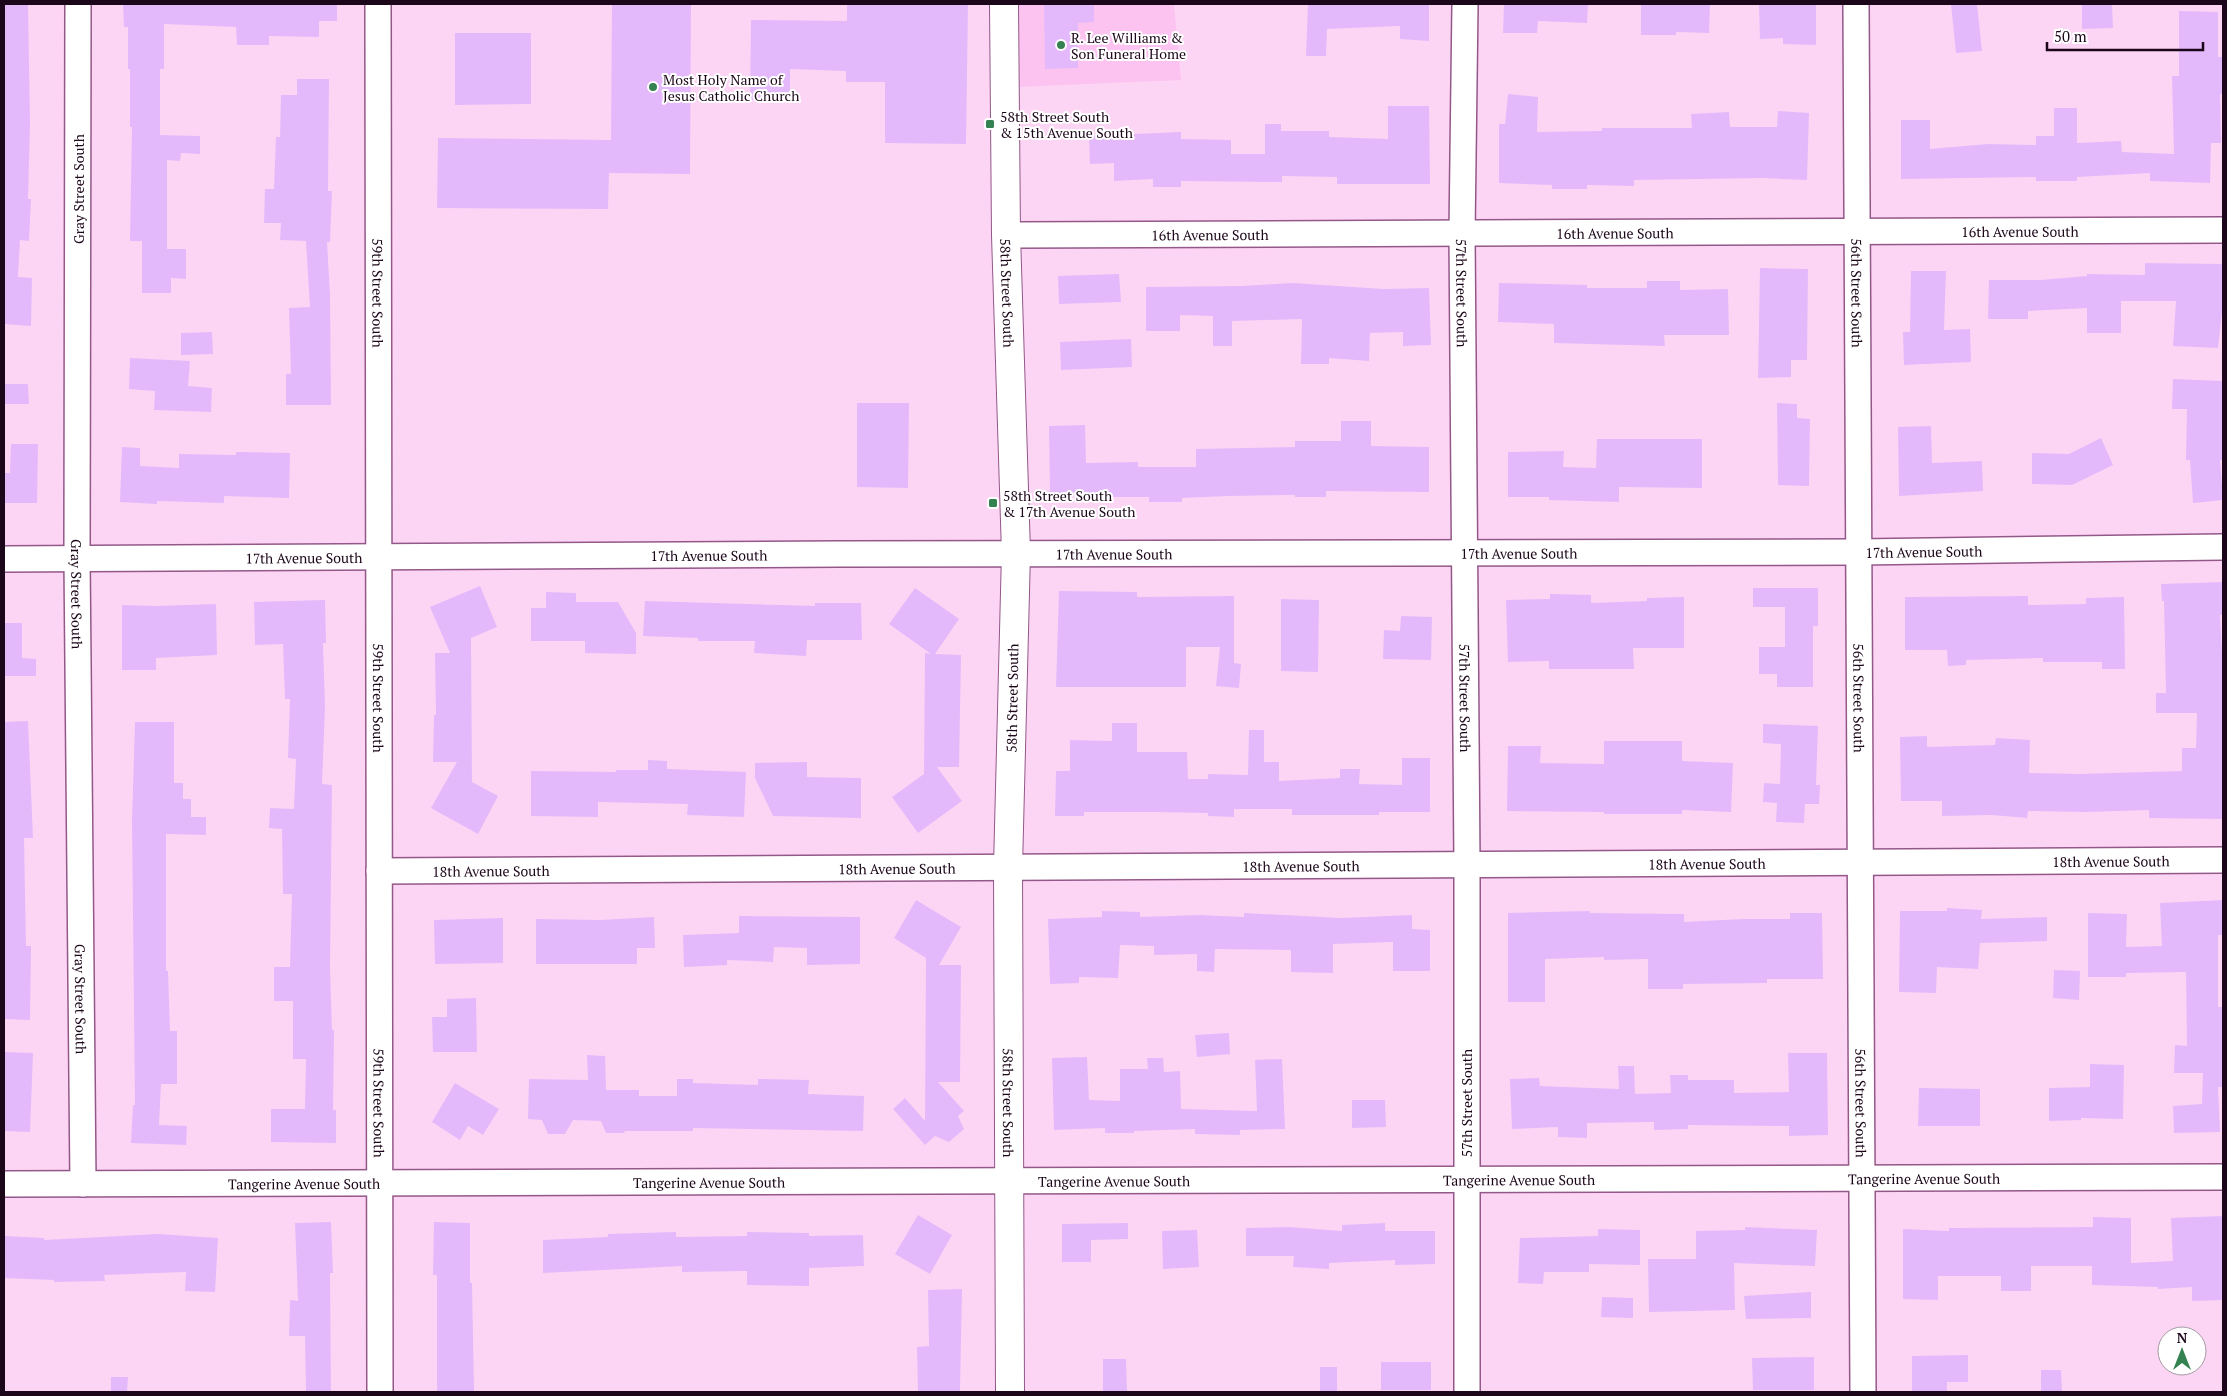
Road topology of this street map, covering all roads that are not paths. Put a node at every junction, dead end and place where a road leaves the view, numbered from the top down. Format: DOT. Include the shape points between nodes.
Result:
graph roads {
  1 [pos="78,4"];
  2 [pos="378,4"];
  3 [pos="1004,4"];
  4 [pos="1465,4"];
  5 [pos="1856,4"];
  6 [pos="2223,230"];
  7 [pos="1858,232"];
  8 [pos="1462,233"];
  9 [pos="1006,235"];
  10 [pos="2223,546"];
  11 [pos="1464,552"];
  12 [pos="1859,552"];
  13 [pos="1016,553"];
  14 [pos="378,556"];
  15 [pos="4,559"];
  16 [pos="77,559"];
  17 [pos="2223,860"];
  18 [pos="1860,862"];
  19 [pos="1467,864"];
  20 [pos="1008,867"];
  21 [pos="379,871"];
  22 [pos="2223,1177"];
  23 [pos="1862,1178"];
  24 [pos="1466,1179"];
  25 [pos="1010,1180"];
  26 [pos="380,1183"];
  27 [pos="4,1184"];
  28 [pos="83,1184"];
  29 [pos="380,1392"];
  30 [pos="1010,1392"];
  31 [pos="1467,1392"];
  32 [pos="1863,1392"];
  1 -- 16 [label="street, Gray Street South"];
  2 -- 14 [label="street, 59th Street South"];
  3 -- 9 [label="street, 58th Street South"];
  4 -- 8 [label="street, 57th Street South"];
  5 -- 7 [label="street, 56th Street South"];
  6 -- 7 [label="street, 16th Avenue South"];
  7 -- 8 [label="street, 16th Avenue South"];
  7 -- 12 [label="street, 56th Street South"];
  8 -- 9 [label="street, 16th Avenue South"];
  8 -- 11 [label="street, 57th Street South"];
  9 -- 13 [label="street, 58th Street South"];
  10 -- 12 [label="street, 17th Avenue South"];
  11 -- 12 [label="street, 17th Avenue South"];
  11 -- 13 [label="street, 17th Avenue South"];
  11 -- 19 [label="street, 57th Street South"];
  12 -- 18 [label="street, 56th Street South"];
  13 -- 14 [label="street, 17th Avenue South"];
  13 -- 20 [label="street, 58th Street South"];
  14 -- 16 [label="street, 17th Avenue South"];
  14 -- 21 [label="street, 59th Street South"];
  15 -- 16 [label="street, 17th Avenue South"];
  16 -- 28 [label="street, Gray Street South"];
  17 -- 18 [label="street, 18th Avenue South"];
  18 -- 19 [label="street, 18th Avenue South"];
  18 -- 23 [label="street, 56th Street South"];
  19 -- 20 [label="street, 18th Avenue South"];
  19 -- 24 [label="street, 57th Street South"];
  20 -- 21 [label="street, 18th Avenue South"];
  20 -- 25 [label="street, 58th Street South"];
  21 -- 26 [label="street, 59th Street South"];
  22 -- 23 [label="street, Tangerine Avenue South"];
  23 -- 24 [label="street, Tangerine Avenue South"];
  23 -- 32 [label="street, 56th Street South"];
  24 -- 25 [label="street, Tangerine Avenue South"];
  24 -- 31 [label="street, 57th Street South"];
  25 -- 26 [label="street, Tangerine Avenue South"];
  25 -- 30 [label="street, 58th Street South"];
  26 -- 28 [label="street, Tangerine Avenue South"];
  26 -- 29 [label="street, 59th Street South"];
  27 -- 28 [label="street, Tangerine Avenue South"];
}
